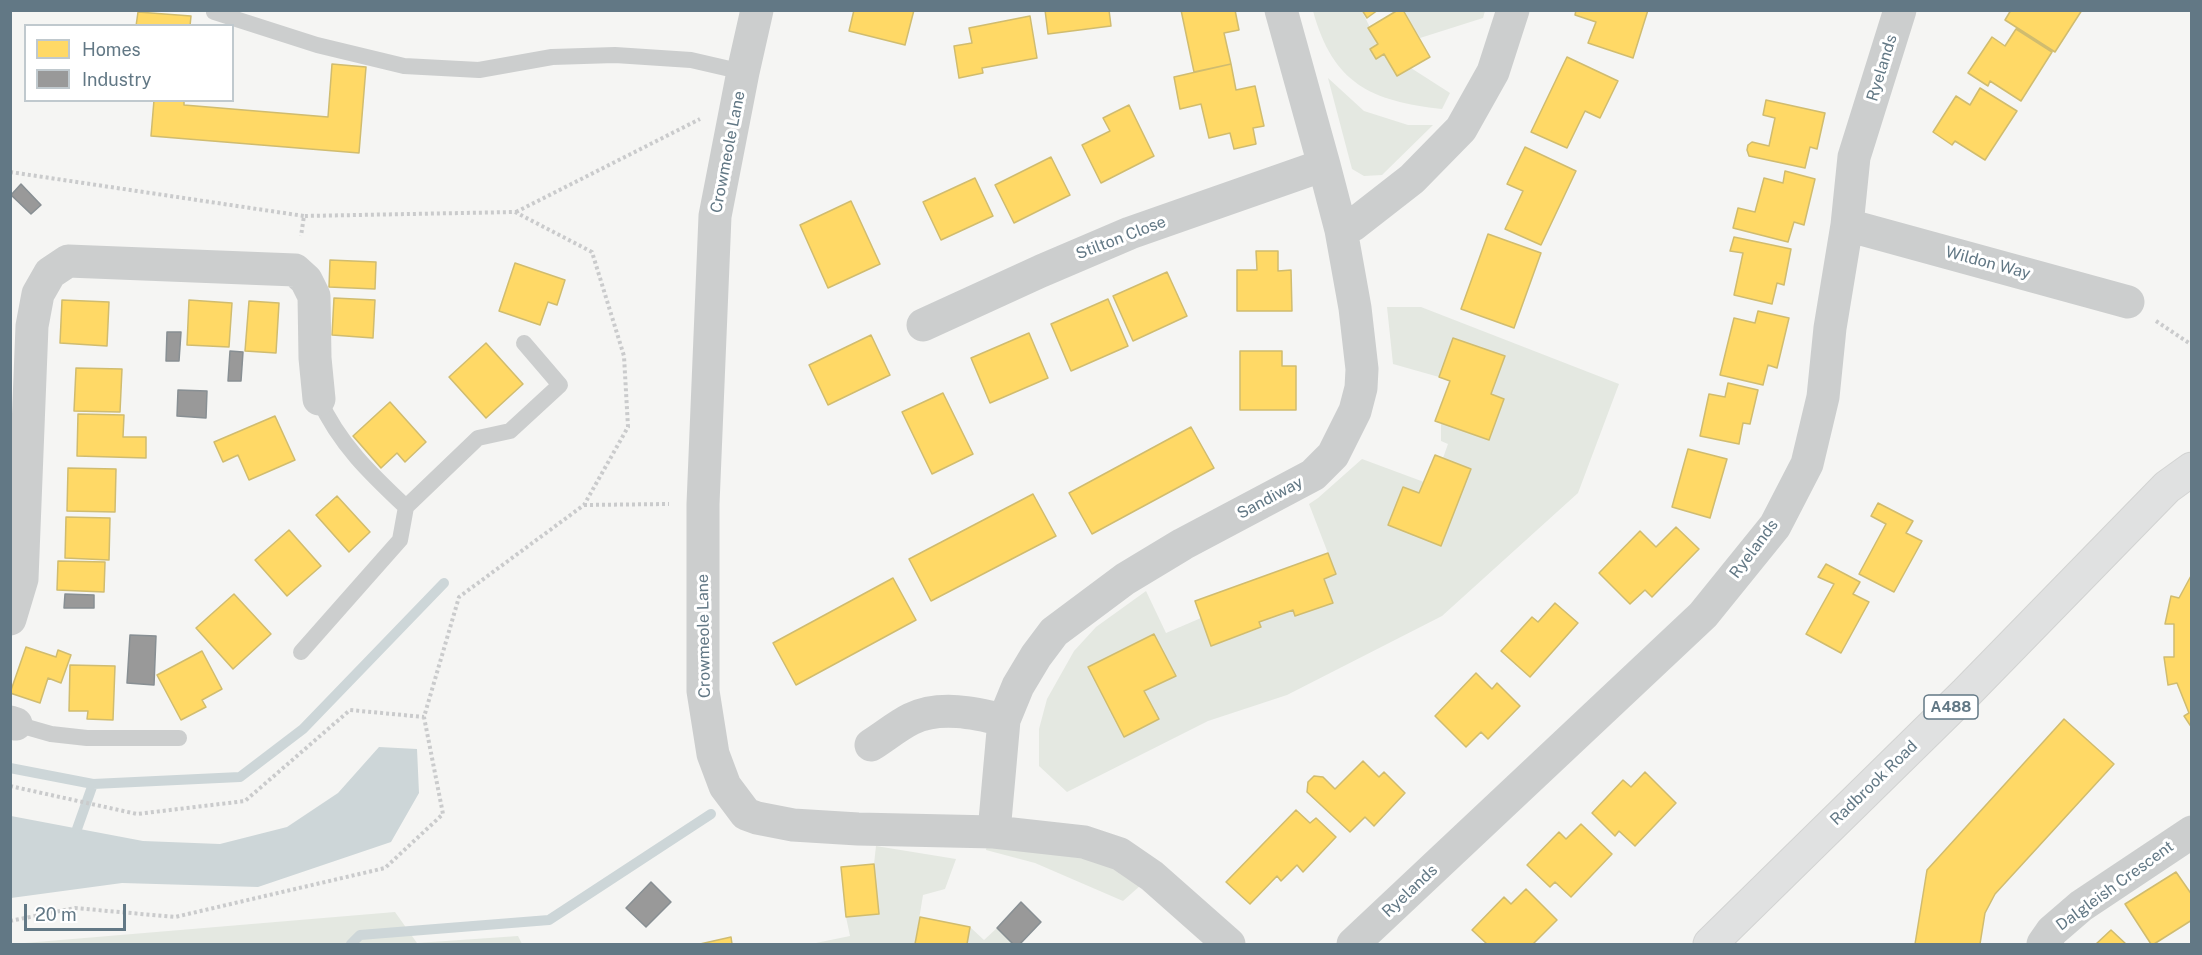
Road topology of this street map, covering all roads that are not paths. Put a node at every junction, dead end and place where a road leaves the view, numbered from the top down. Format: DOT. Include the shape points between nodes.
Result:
graph roads {
  1 [pos="757,10"];
  2 [pos="1281,10"];
  3 [pos="1513,10"];
  4 [pos="1900,10"];
  5 [pos="214,12"];
  6 [pos="740,86"];
  7 [pos="1324,165"];
  8 [pos="1847,225"];
  9 [pos="1341,230"];
  10 [pos="2128,302"];
  11 [pos="21,325"];
  12 [pos="923,325"];
  13 [pos="524,343"];
  14 [pos="319,399"];
  15 [pos="2192,470"];
  16 [pos="406,507"];
  17 [pos="10,619"];
  18 [pos="302,652"];
  19 [pos="1004,720"];
  20 [pos="13,723"];
  21 [pos="179,738"];
  22 [pos="871,745"];
  23 [pos="994,832"];
  24 [pos="2192,832"];
  25 [pos="1226,944"];
  26 [pos="1353,945"];
  27 [pos="1710,945"];
  28 [pos="2043,945"];
  1 -- 6 [label="street, Crowmeole Lane"];
  2 -- 7 [label="street, Sandiway"];
  3 -- 9 [label="street" via="1493,72 1461,129 1412,179"];
  4 -- 8 [label="street, Ryelands" via="1854,157"];
  5 -- 6 [label="lane" via="317,45 404,66 479,69 552,57 615,55 691,60"];
  6 -- 23 [label="street, Crowmeole Lane" via="715,216 703,504 703,691 713,754 725,786 746,814 757,818 793,825"];
  7 -- 9 [label="street, Sandiway"];
  7 -- 12 [label="street, Stilton Close" via="1130,233"];
  8 -- 10 [label="street, Wildon Way"];
  8 -- 26 [label="street, Ryelands" via="1823,397 1807,464 1775,526 1702,615"];
  9 -- 19 [label="street, Sandiway" via="1362,369 1355,411 1333,455 1313,475 1183,544 1076,614 1054,632 1036,656 1017,686"];
  11 -- 14 [label="street" via="50,273 68,261 295,270 314,296"];
  11 -- 17 [label="street" via="22,579"];
  13 -- 16 [label="lane" via="560,385 510,431 478,438"];
  14 -- 16 [label="lane" via="358,462"];
  15 -- 27 [label="main road, Radbrook Road / A488" via="2167,487 1966,693"];
  16 -- 18 [label="lane" via="400,540"];
  19 -- 22 [label="street" via="975,713 928,713 911,719"];
  19 -- 23 [label="street, Sandiway"];
  20 -- 21 [label="lane" via="51,734 87,738"];
  23 -- 25 [label="street, Crowmeole Lane" via="1084,842 1120,854 1152,876"];
  24 -- 28 [label="street, Dalgleish Crescent" via="2081,906 2052,931"];
}
